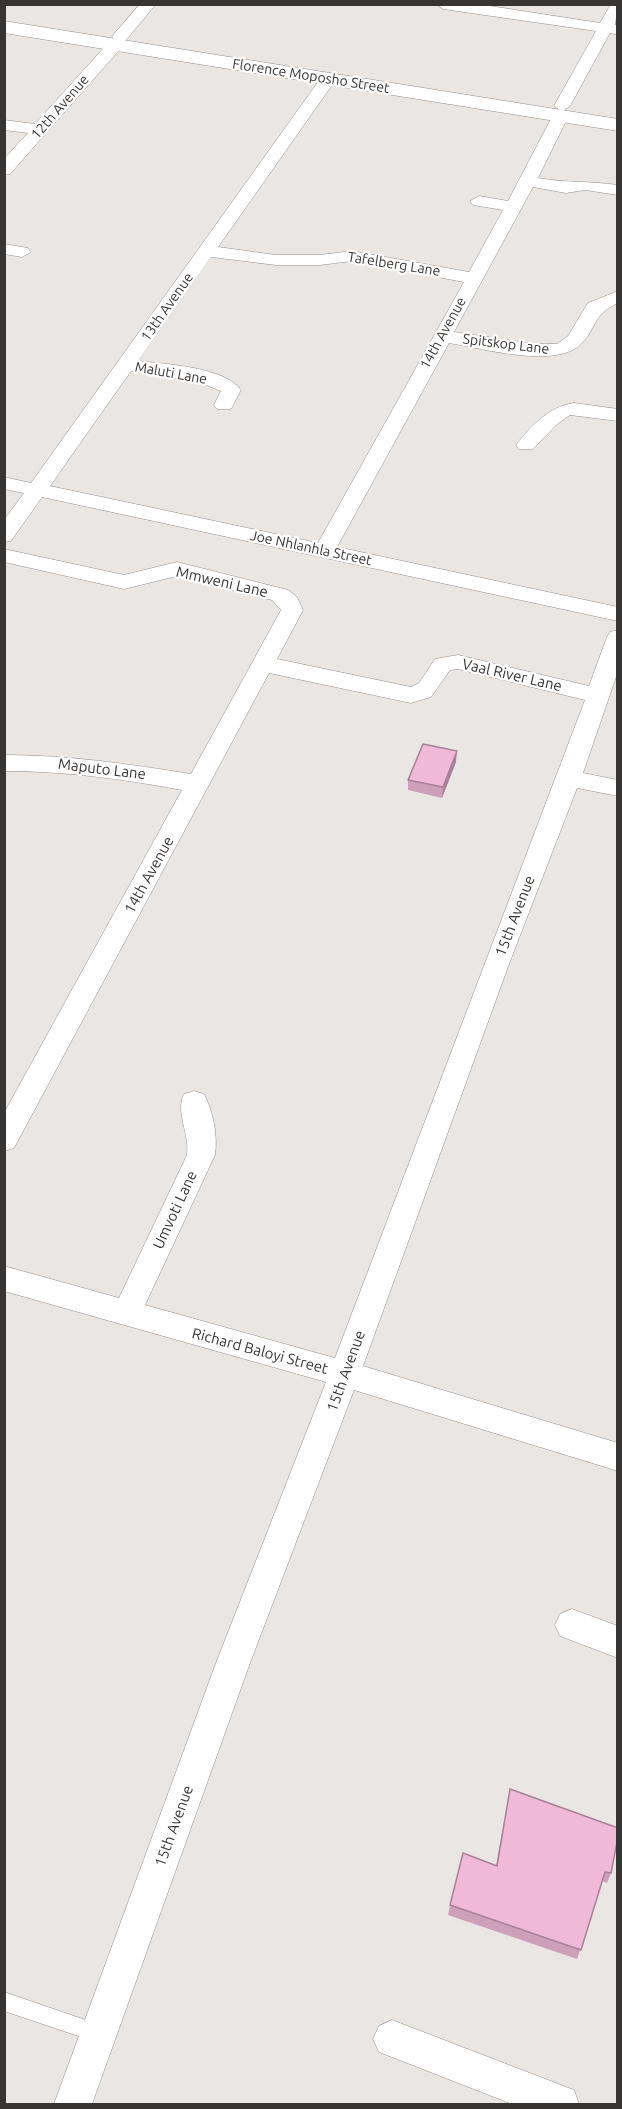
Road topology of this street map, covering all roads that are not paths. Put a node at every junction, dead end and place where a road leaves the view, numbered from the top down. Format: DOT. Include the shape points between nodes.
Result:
graph roads {
  1 [pos="149,4"];
  2 [pos="443,4"];
  3 [pos="618,5"];
  4 [pos="4,19"];
  5 [pos="4,27"];
  6 [pos="611,29"];
  7 [pos="118,41"];
  8 [pos="329,78"];
  9 [pos="562,111"];
  10 [pos="618,115"];
  11 [pos="4,125"];
  12 [pos="618,125"];
  13 [pos="40,130"];
  14 [pos="4,170"];
  15 [pos="527,181"];
  16 [pos="618,190"];
  17 [pos="479,201"];
  18 [pos="514,207"];
  19 [pos="207,251"];
  20 [pos="474,278"];
  21 [pos="618,296"];
  22 [pos="441,336"];
  23 [pos="126,365"];
  24 [pos="224,405"];
  25 [pos="618,415"];
  26 [pos="526,445"];
  27 [pos="4,483"];
  28 [pos="35,490"];
  29 [pos="4,536"];
  30 [pos="324,550"];
  31 [pos="4,555"];
  32 [pos="292,610"];
  33 [pos="618,614"];
  34 [pos="618,637"];
  35 [pos="264,664"];
  36 [pos="599,696"];
  37 [pos="4,763"];
  38 [pos="569,778"];
  39 [pos="198,784"];
  40 [pos="618,788"];
  41 [pos="194,1102"];
  42 [pos="4,1140"];
  43 [pos="4,1278"];
  44 [pos="126,1314"];
  45 [pos="345,1374"];
  46 [pos="618,1457"];
  47 [pos="572,1625"];
  48 [pos="618,1642"];
  49 [pos="4,2001"];
  50 [pos="99,2034"];
  51 [pos="392,2039"];
  52 [pos="73,2104"];
  53 [pos="560,2104"];
  1 -- 7 [label="street, 12th Avenue"];
  2 -- 6 [label="street"];
  3 -- 6 [label="street, 14th Avenue"];
  4 -- 7 [label="street, Florence Moposho Street"];
  5 -- 7 [label="street, Florence Moposho Street"];
  6 -- 9 [label="street, 14th Avenue"];
  7 -- 8 [label="street, Florence Moposho Street"];
  7 -- 9 [label="street, Florence Moposho Street"];
  7 -- 13 [label="street, 12th Avenue"];
  8 -- 9 [label="street, Florence Moposho Street"];
  8 -- 19 [label="street, 13th Avenue"];
  9 -- 10 [label="street, Florence Moposho Street"];
  9 -- 12 [label="street, Florence Moposho Street"];
  9 -- 15 [label="street, 14th Avenue"];
  11 -- 13 [label="street"];
  13 -- 14 [label="street, 12th Avenue"];
  15 -- 16 [label="street" via="566,188 585,185"];
  15 -- 18 [label="street, 14th Avenue"];
  17 -- 18 [label="street"];
  18 -- 20 [label="street, 14th Avenue"];
  19 -- 20 [label="street, Tafelberg Lane" via="287,260 352,256"];
  19 -- 23 [label="street, 13th Avenue"];
  20 -- 22 [label="street, 14th Avenue"];
  21 -- 22 [label="street, Spitskop Lane" via="595,307 575,340 561,350 535,350"];
  22 -- 30 [label="street, 14th Avenue"];
  23 -- 24 [label="street, Maluti Lane" via="224,384 231,390"];
  23 -- 28 [label="street, 13th Avenue"];
  25 -- 26 [label="street" via="562,410"];
  27 -- 28 [label="street, Joe Nhlanhla Street"];
  28 -- 29 [label="street, 13th Avenue"];
  28 -- 30 [label="street, Joe Nhlanhla Street"];
  30 -- 33 [label="street, Joe Nhlanhla Street"];
  31 -- 32 [label="street, Mmweni Lane" via="124,582 177,569 280,595"];
  32 -- 35 [label="street, 14th Avenue"];
  34 -- 36 [label="street, 15th Avenue"];
  35 -- 36 [label="street, Vaal River Lane" via="411,695 428,689 443,664 458,662"];
  35 -- 39 [label="street, 14th Avenue"];
  36 -- 38 [label="street, 15th Avenue"];
  37 -- 39 [label="street, Maputo Lane" via="130,772"];
  38 -- 40 [label="street"];
  38 -- 45 [label="street, 15th Avenue"];
  39 -- 42 [label="street, 14th Avenue"];
  41 -- 44 [label="street, Umvoti Lane" via="204,1143 201,1155"];
  43 -- 44 [label="street, Richard Baloyi Street"];
  44 -- 45 [label="street, Richard Baloyi Street"];
  45 -- 46 [label="street, Richard Baloyi Street"];
  45 -- 50 [label="street, 15th Avenue" via="233,1663"];
  47 -- 48 [label="street"];
  49 -- 50 [label="lane"];
  50 -- 52 [label="street, 15th Avenue"];
  51 -- 53 [label="street"];
}
